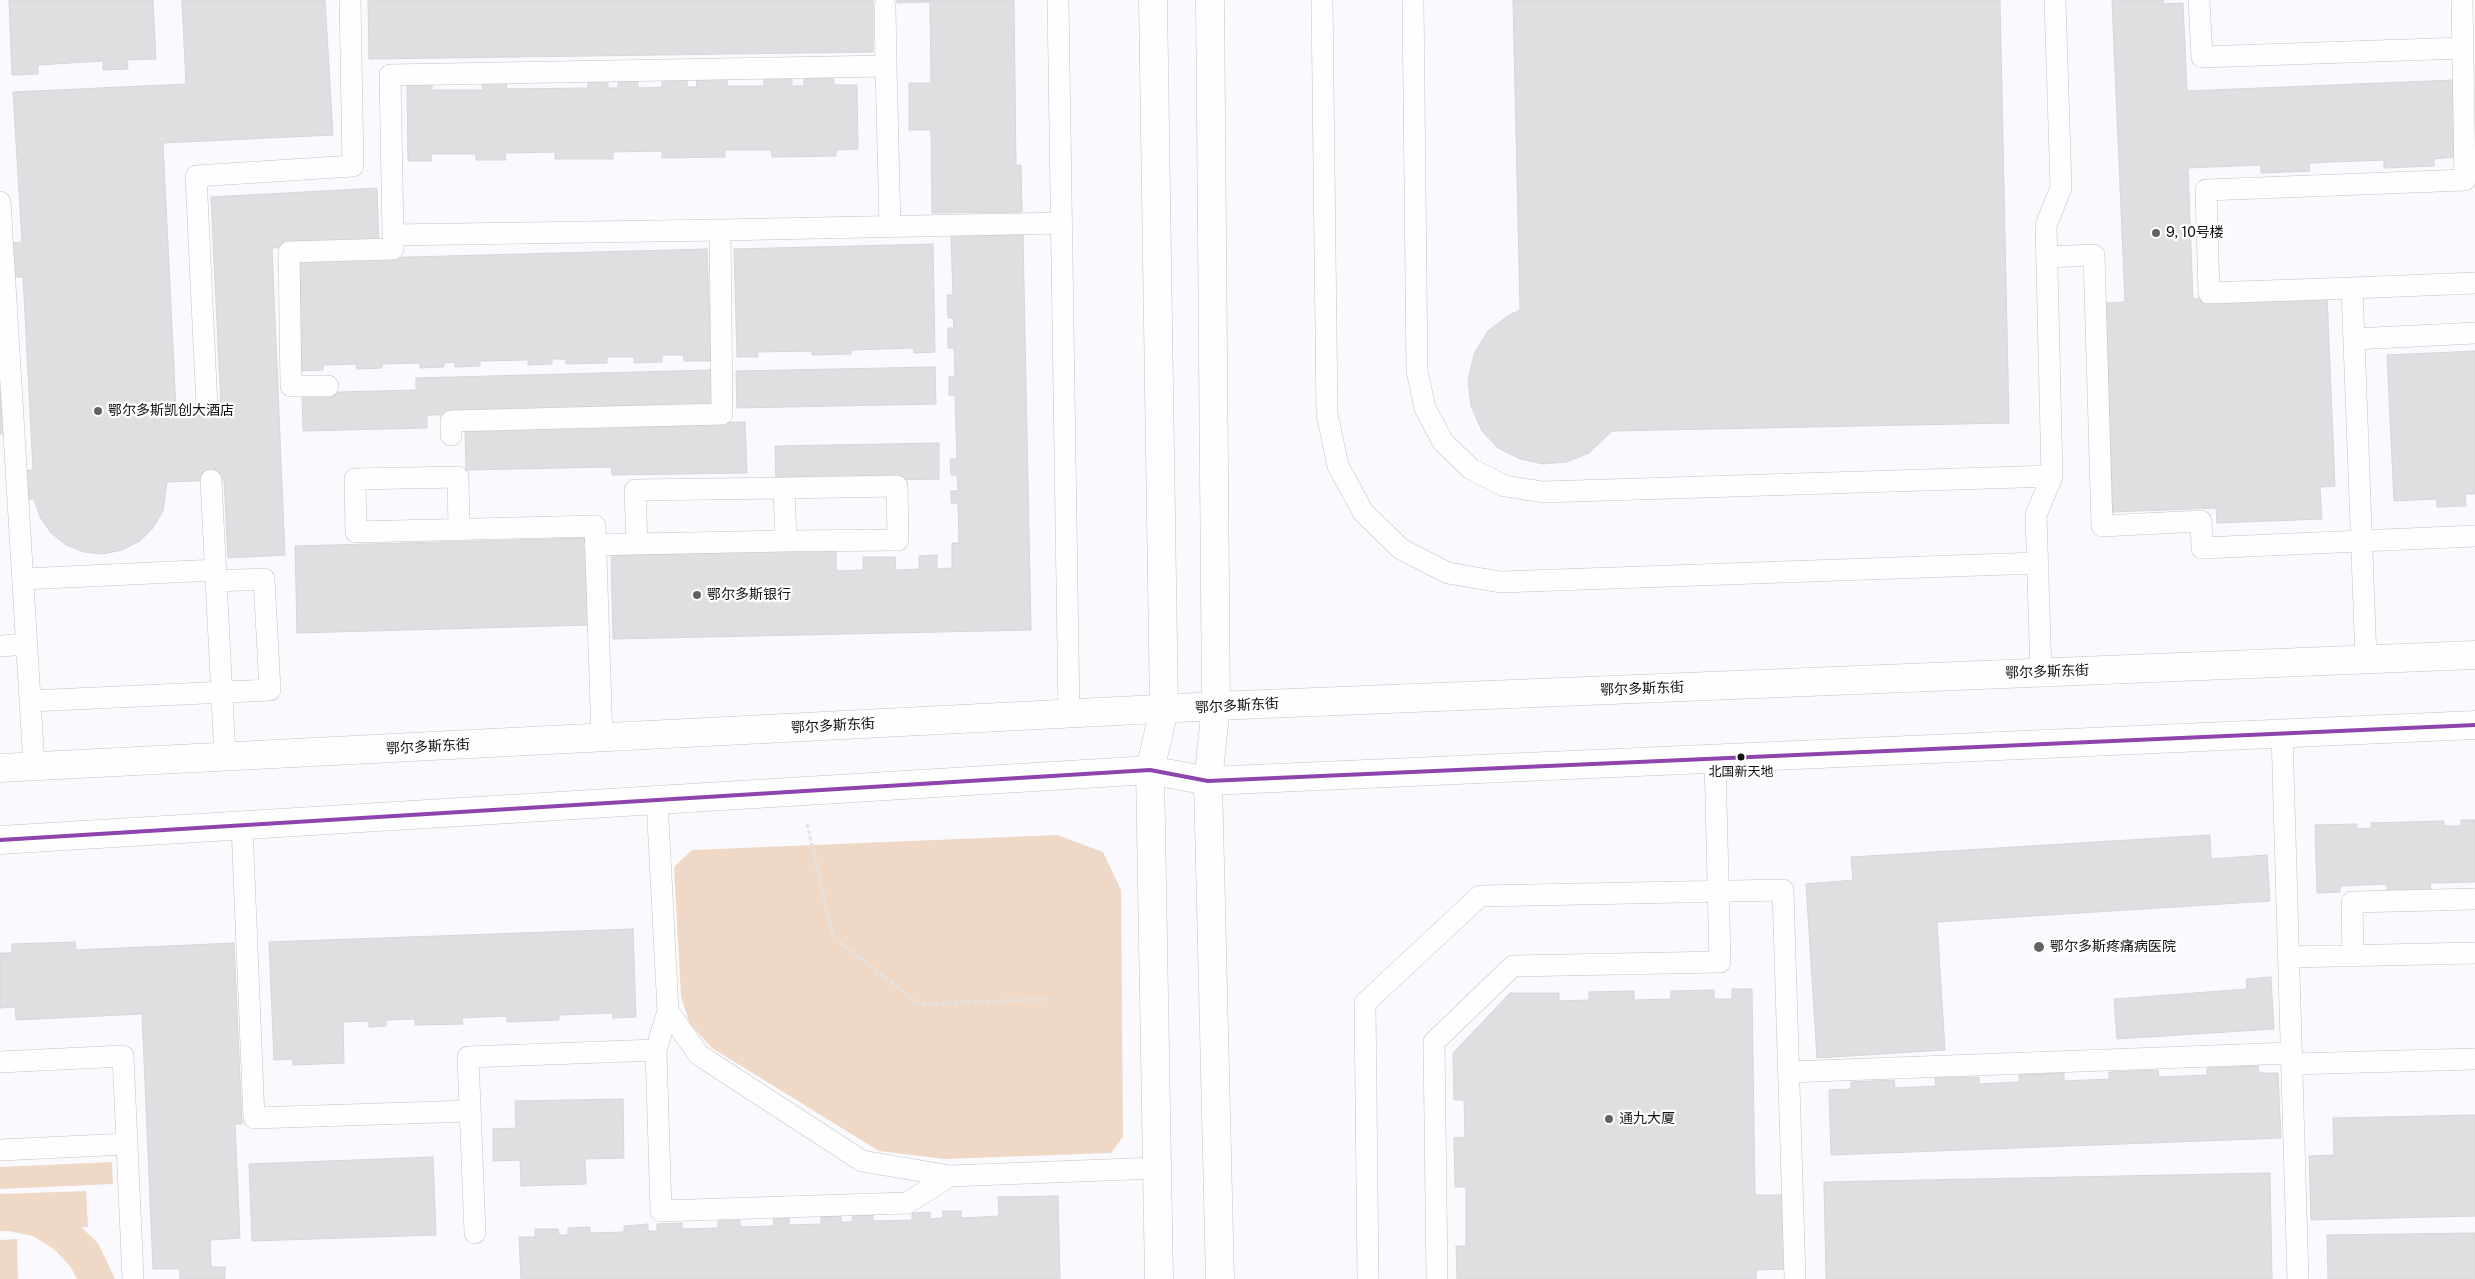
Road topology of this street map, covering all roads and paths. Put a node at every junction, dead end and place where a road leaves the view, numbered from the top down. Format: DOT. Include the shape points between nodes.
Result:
graph roads {
  1 [pos="350,0"];
  2 [pos="1058,0"];
  3 [pos="1152,0"];
  4 [pos="1210,0"];
  5 [pos="1322,0"];
  6 [pos="1413,0"];
  7 [pos="2056,0"];
  8 [pos="2199,0"];
  9 [pos="2462,0"];
  10 [pos="885,6"];
  11 [pos="2462,48"];
  12 [pos="886,66"];
  13 [pos="0,202"];
  14 [pos="1061,223"];
  15 [pos="890,226"];
  16 [pos="720,230"];
  17 [pos="393,236"];
  18 [pos="2047,257"];
  19 [pos="2475,283"];
  20 [pos="2352,288"];
  21 [pos="2475,333"];
  22 [pos="2354,339"];
  23 [pos="328,386"];
  24 [pos="207,407"];
  25 [pos="451,435"];
  26 [pos="2052,476"];
  27 [pos="211,480"];
  28 [pos="784,488"];
  29 [pos="459,529"];
  30 [pos="2475,536"];
  31 [pos="786,541"];
  32 [pos="2361,541"];
  33 [pos="637,544"];
  34 [pos="595,545"];
  35 [pos="2037,563"];
  36 [pos="216,575"];
  37 [pos="23,579"];
  38 [pos="27,644"];
  39 [pos="0,646"];
  40 [pos="2475,655"];
  41 [pos="2366,659"];
  42 [pos="2041,672"];
  43 [pos="222,693"];
  44 [pos="30,701"];
  45 [pos="1216,706"];
  46 [pos="1164,710"];
  47 [pos="1069,714"];
  48 [pos="2475,725"];
  49 [pos="2282,733"];
  50 [pos="602,738"];
  51 [pos="225,757"];
  52 [pos="1715,759"];
  53 [pos="34,766"];
  54 [pos="0,768"];
  55 [pos="1150,770"];
  56 [pos="1208,780"];
  57 [pos="799,792"];
  58 [pos="657,800"];
  59 [pos="242,826"];
  60 [pos="0,840"];
  61 [pos="1718,891"];
  62 [pos="2475,899"];
  63 [pos="2475,953"];
  64 [pos="2353,956"];
  65 [pos="2289,957"];
  66 [pos="1048,998"];
  67 [pos="668,1011"];
  68 [pos="656,1050"];
  69 [pos="2292,1058"];
  70 [pos="2475,1060"];
  71 [pos="0,1062"];
  72 [pos="1789,1072"];
  73 [pos="470,1111"];
  74 [pos="127,1144"];
  75 [pos="0,1150"];
  76 [pos="1157,1168"];
  77 [pos="950,1176"];
  78 [pos="475,1233"];
  79 [pos="133,1279"];
  80 [pos="1159,1279"];
  81 [pos="1220,1279"];
  82 [pos="1368,1279"];
  83 [pos="1437,1279"];
  84 [pos="1795,1279"];
  85 [pos="2298,1279"];
  1 -- 24 [label="lane" via="353,166 196,176"];
  2 -- 14 [label="lane"];
  3 -- 46 [label="main road"];
  4 -- 45 [label="main road"];
  5 -- 35 [label="lane" via="1327,414 1342,474 1363,512 1401,549 1448,574 1500,582"];
  6 -- 26 [label="lane" via="1417,371 1425,408 1443,442 1471,469 1506,486 1543,492"];
  7 -- 18 [label="lane" via="2061,188 2046,225"];
  8 -- 11 [label="lane" via="2202,58"];
  9 -- 11 [label="lane"];
  10 -- 12 [label="lane"];
  11 -- 20 [label="lane" via="2465,180 2206,190 2209,293"];
  12 -- 15 [label="lane"];
  12 -- 17 [label="lane" via="390,75"];
  13 -- 37 [label="lane"];
  14 -- 15 [label="lane"];
  14 -- 47 [label="lane"];
  15 -- 16 [label="lane"];
  16 -- 17 [label="lane"];
  16 -- 25 [label="lane" via="722,414 451,421"];
  17 -- 23 [label="lane" via="393,249 289,252 291,386"];
  18 -- 26 [label="lane"];
  18 -- 32 [label="lane" via="2094,255 2102,526 2201,521 2202,548"];
  19 -- 20 [label="lane"];
  20 -- 22 [label="lane"];
  21 -- 22 [label="lane"];
  22 -- 32 [label="lane"];
  26 -- 35 [label="lane" via="2036,515"];
  27 -- 36 [label="lane"];
  28 -- 31 [label="lane"];
  28 -- 31 [label="lane" via="897,486 898,540"];
  28 -- 33 [label="lane" via="636,490"];
  29 -- 29 [label="lane" via="356,532 355,479 458,477"];
  29 -- 34 [label="lane" via="595,526"];
  30 -- 32 [label="lane"];
  31 -- 33 [label="lane"];
  32 -- 41 [label="lane"];
  33 -- 34 [label="lane"];
  34 -- 50 [label="lane"];
  35 -- 42 [label="lane"];
  36 -- 37 [label="lane"];
  36 -- 43 [label="lane"];
  36 -- 43 [label="lane" via="264,579 270,690"];
  37 -- 38 [label="lane"];
  38 -- 39 [label="lane"];
  38 -- 44 [label="lane"];
  40 -- 41 [label="main road, 鄂尔多斯东街"];
  41 -- 42 [label="main road, 鄂尔多斯东街"];
  42 -- 45 [label="main road, 鄂尔多斯东街"];
  43 -- 44 [label="lane"];
  43 -- 51 [label="lane"];
  44 -- 53 [label="lane"];
  45 -- 46 [label="main road, 鄂尔多斯东街"];
  45 -- 56 [label="main road"];
  46 -- 47 [label="main road, 鄂尔多斯东街"];
  46 -- 55 [label="main road"];
  47 -- 50 [label="main road, 鄂尔多斯东街"];
  48 -- 49 [label="main road"];
  49 -- 52 [label="main road"];
  49 -- 65 [label="lane"];
  50 -- 51 [label="main road, 鄂尔多斯东街"];
  51 -- 53 [label="main road, 鄂尔多斯东街"];
  52 -- 56 [label="main road"];
  52 -- 61 [label="lane"];
  53 -- 54 [label="main road, 鄂尔多斯东街"];
  55 -- 56 [label="main road"];
  55 -- 57 [label="main road"];
  55 -- 76 [label="main road"];
  56 -- 81 [label="main road"];
  57 -- 58 [label="main road"];
  57 -- 66 [label="path" via="834,937 918,1004"];
  58 -- 59 [label="main road"];
  58 -- 67 [label="lane"];
  59 -- 60 [label="main road"];
  59 -- 73 [label="lane" via="254,1118"];
  61 -- 72 [label="lane" via="1783,890"];
  61 -- 82 [label="lane" via="1480,896 1365,1003"];
  61 -- 83 [label="lane" via="1720,962 1513,966 1434,1042"];
  62 -- 64 [label="lane" via="2352,902"];
  63 -- 64 [label="lane"];
  64 -- 65 [label="lane"];
  65 -- 69 [label="lane"];
  67 -- 68 [label="lane"];
  67 -- 77 [label="lane" via="699,1055 862,1161"];
  68 -- 73 [label="lane" via="468,1056"];
  68 -- 77 [label="lane" via="661,1211 907,1203"];
  69 -- 70 [label="lane"];
  69 -- 72 [label="lane"];
  69 -- 85 [label="lane"];
  71 -- 74 [label="lane" via="123,1056"];
  72 -- 84 [label="lane"];
  73 -- 78 [label="lane"];
  74 -- 75 [label="lane"];
  74 -- 79 [label="lane"];
  76 -- 77 [label="lane"];
  76 -- 80 [label="main road"];
}
